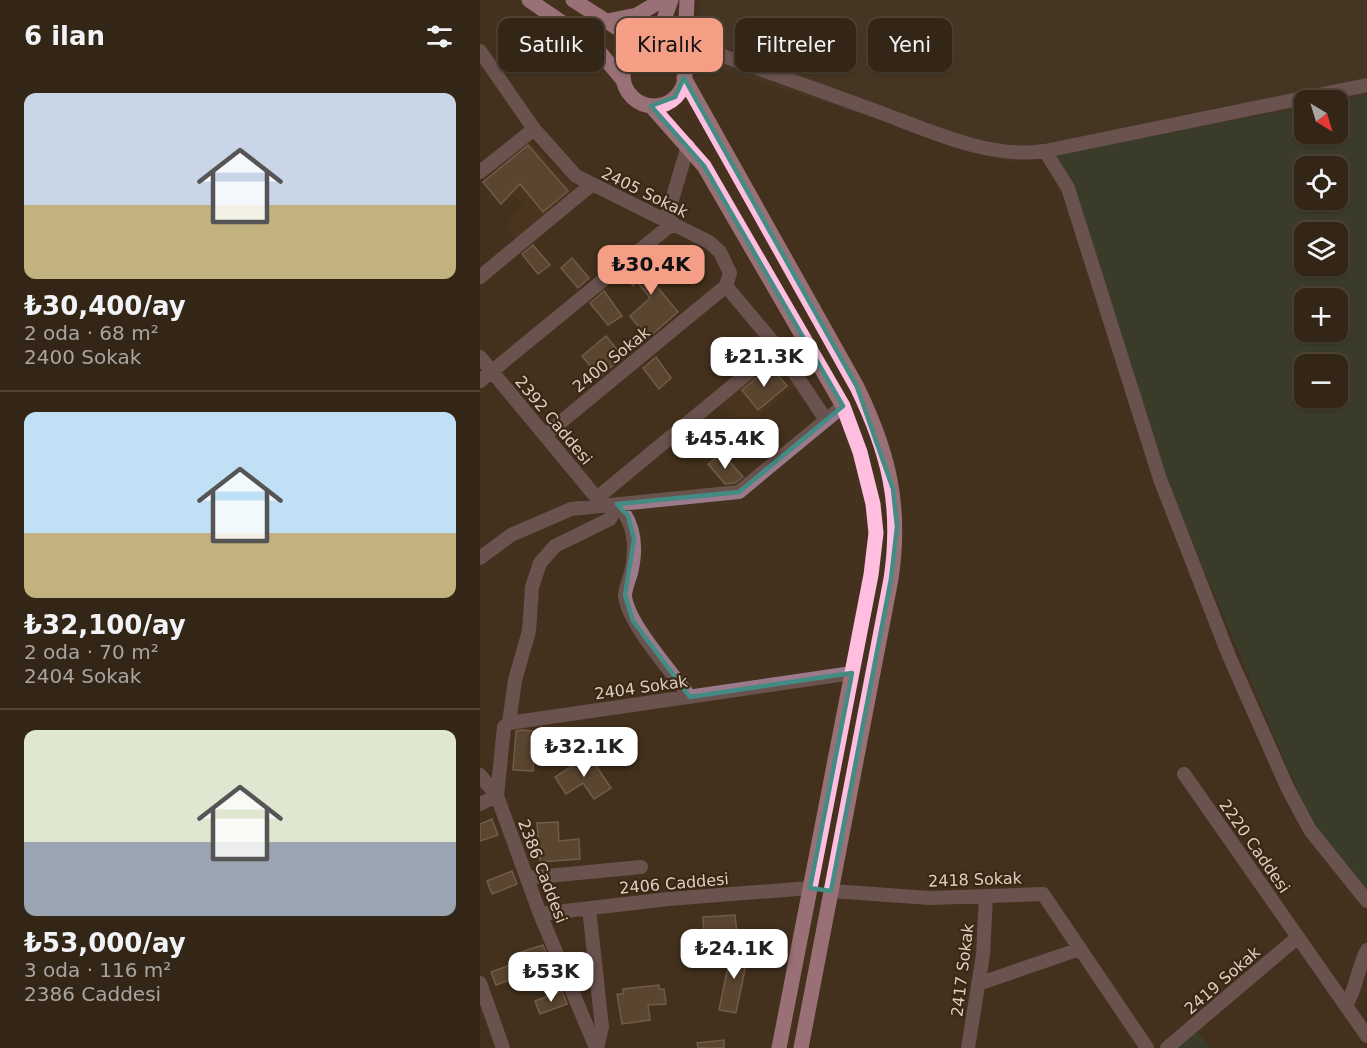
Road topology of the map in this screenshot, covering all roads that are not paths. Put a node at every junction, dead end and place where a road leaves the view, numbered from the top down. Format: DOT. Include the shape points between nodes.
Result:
graph roads {
  1 [pos="529,0"];
  2 [pos="573,0"];
  3 [pos="662,0"];
  4 [pos="671,0"];
  5 [pos="687,0"];
  6 [pos="662,18"];
  7 [pos="685,18"];
  8 [pos="607,21"];
  9 [pos="616,26"];
  10 [pos="723,56"];
  11 [pos="483,60"];
  12 [pos="624,72"];
  13 [pos="684,73"];
  14 [pos="623,80"];
  15 [pos="1367,85"];
  16 [pos="651,106"];
  17 [pos="534,129"];
  18 [pos="688,146"];
  19 [pos="1045,151"];
  20 [pos="480,172"];
  21 [pos="591,185"];
  22 [pos="670,222"];
  23 [pos="480,277"];
  24 [pos="726,286"];
  25 [pos="778,348"];
  26 [pos="480,357"];
  27 [pos="492,371"];
  28 [pos="480,381"];
  29 [pos="843,406"];
  30 [pos="826,420"];
  31 [pos="545,435"];
  32 [pos="606,502"];
  33 [pos="480,558"];
  34 [pos="852,673"];
  35 [pos="690,697"];
  36 [pos="509,723"];
  37 [pos="1184,774"];
  38 [pos="480,775"];
  39 [pos="497,796"];
  40 [pos="480,804"];
  41 [pos="641,867"];
  42 [pos="527,878"];
  43 [pos="810,888"];
  44 [pos="831,891"];
  45 [pos="986,896"];
  46 [pos="1367,901"];
  47 [pos="589,908"];
  48 [pos="540,914"];
  49 [pos="1299,937"];
  50 [pos="1080,949"];
  51 [pos="1367,950"];
  52 [pos="978,984"];
  53 [pos="481,987"];
  54 [pos="1346,1005"];
  55 [pos="1367,1036"];
  56 [pos="503,1048"];
  57 [pos="597,1048"];
  58 [pos="779,1048"];
  59 [pos="801,1048"];
  60 [pos="968,1048"];
  61 [pos="1147,1048"];
  62 [pos="1167,1048"];
  1 -- 14 [label="main road" via="592,43"];
  2 -- 8 [label="main road"];
  3 -- 8 [label="main road" via="637,15"];
  4 -- 6 [label="main road"];
  5 -- 7 [label="main road"];
  8 -- 9 [label="main road"];
  10 -- 19 [label="street" via="948,136 1010,153"];
  11 -- 17 [label="street, 2405 Sokak"];
  12 -- 14 [label="main road"];
  13 -- 16 [label="main road" via="675,97"];
  13 -- 44 [label="main road" via="857,387 874,424 893,489 897,527 891,579"];
  14 -- 16 [label="main road" via="633,98"];
  15 -- 19 [label="street"];
  16 -- 18 [label="main road"];
  17 -- 20 [label="street"];
  17 -- 21 [label="street, 2405 Sokak" via="576,176"];
  18 -- 22 [label="street"];
  18 -- 29 [label="main road" via="768,273"];
  19 -- 46 [label="street" via="1068,188 1160,479 1229,656 1310,830"];
  21 -- 22 [label="street, 2405 Sokak"];
  21 -- 23 [label="street"];
  22 -- 24 [label="street, 2405 Sokak" via="720,252 730,273"];
  22 -- 27 [label="street"];
  24 -- 25 [label="street"];
  24 -- 31 [label="street, 2400 Sokak"];
  25 -- 30 [label="street"];
  25 -- 32 [label="street"];
  26 -- 27 [label="street, 2392 Caddesi"];
  27 -- 28 [label="street"];
  27 -- 31 [label="street, 2392 Caddesi"];
  29 -- 30 [label="street"];
  29 -- 34 [label="main road" via="865,468 876,533"];
  30 -- 32 [label="street" via="739,492"];
  31 -- 32 [label="street, 2392 Caddesi"];
  32 -- 33 [label="street" via="567,510 511,535"];
  32 -- 35 [label="street, 2392 Caddesi" via="628,516 634,539 632,570 625,594 633,621"];
  32 -- 36 [label="street" via="610,519 555,546 540,563 531,586 529,631 515,680"];
  34 -- 35 [label="street, 2404 Sokak"];
  34 -- 43 [label="main road"];
  35 -- 36 [label="street, 2404 Sokak"];
  36 -- 39 [label="street" via="504,727"];
  37 -- 49 [label="street, 2220 Caddesi"];
  38 -- 39 [label="street, 2386 Caddesi"];
  39 -- 40 [label="street"];
  39 -- 42 [label="street, 2386 Caddesi"];
  41 -- 42 [label="street"];
  42 -- 48 [label="street, 2386 Caddesi"];
  43 -- 44 [label="main road"];
  43 -- 47 [label="street, 2406 Caddesi"];
  43 -- 58 [label="main road"];
  44 -- 45 [label="street, 2418 Sokak" via="930,898"];
  44 -- 59 [label="main road"];
  45 -- 50 [label="street, 2418 Sokak" via="1043,894"];
  45 -- 52 [label="street, 2417 Sokak"];
  47 -- 48 [label="street, 2406 Caddesi"];
  47 -- 57 [label="street" via="602,1027"];
  48 -- 57 [label="street, 2386 Caddesi"];
  49 -- 54 [label="street, 2220 Caddesi"];
  49 -- 62 [label="street, 2419 Sokak"];
  50 -- 52 [label="street"];
  50 -- 61 [label="street, 2418 Sokak"];
  51 -- 54 [label="street" via="1358,967 1355,991"];
  52 -- 60 [label="street, 2417 Sokak"];
  53 -- 56 [label="street"];
  54 -- 55 [label="street, 2220 Caddesi"];
}
